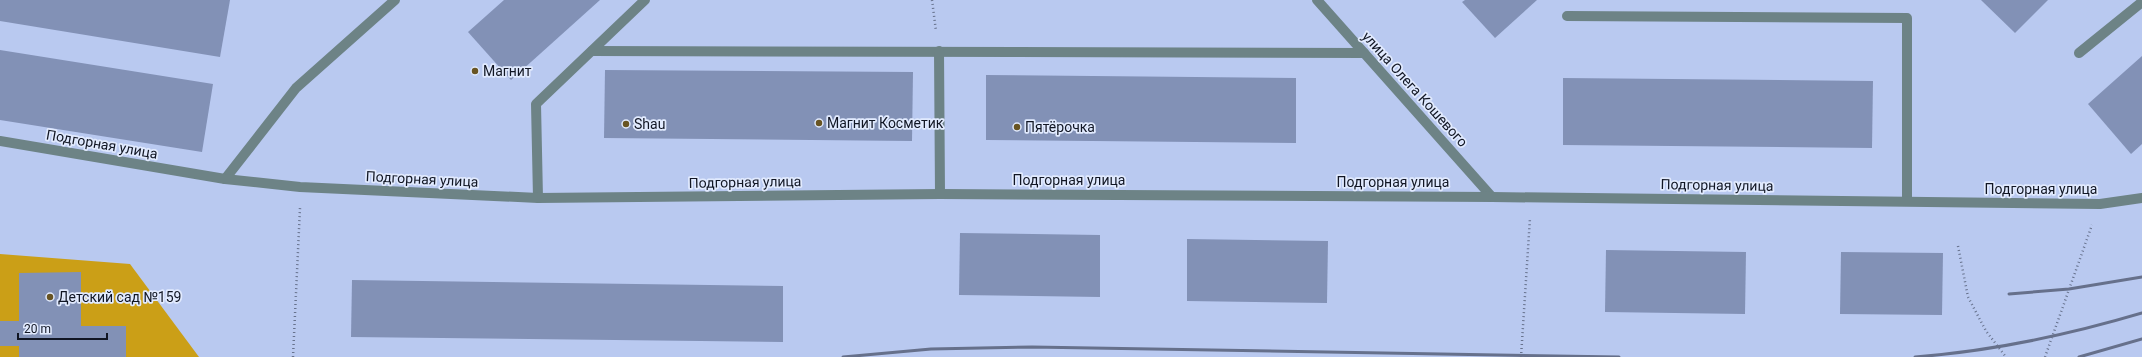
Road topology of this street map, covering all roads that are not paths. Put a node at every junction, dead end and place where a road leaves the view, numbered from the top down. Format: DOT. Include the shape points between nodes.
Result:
graph roads {
  1 [pos="395,0"];
  2 [pos="645,0"];
  3 [pos="1316,0"];
  4 [pos="2142,2"];
  5 [pos="1567,16"];
  6 [pos="592,51"];
  7 [pos="939,51"];
  8 [pos="1364,53"];
  9 [pos="2079,53"];
  10 [pos="0,141"];
  11 [pos="225,179"];
  12 [pos="940,194"];
  13 [pos="1492,196"];
  14 [pos="538,198"];
  15 [pos="2142,198"];
  16 [pos="1907,201"];
  1 -- 11 [label="street" via="296,88"];
  2 -- 6 [label="street"];
  3 -- 8 [label="street, улица Олега Кошевого"];
  4 -- 9 [label="street"];
  5 -- 16 [label="street" via="1907,18"];
  6 -- 7 [label="street"];
  6 -- 14 [label="street" via="536,104"];
  7 -- 8 [label="street"];
  7 -- 12 [label="street"];
  8 -- 13 [label="street, улица Олега Кошевого"];
  10 -- 11 [label="street, Подгорная улица"];
  11 -- 14 [label="street, Подгорная улица" via="300,187"];
  12 -- 13 [label="street, Подгорная улица"];
  12 -- 14 [label="street, Подгорная улица"];
  13 -- 16 [label="street, Подгорная улица"];
  15 -- 16 [label="street, Подгорная улица" via="2100,204"];
}
